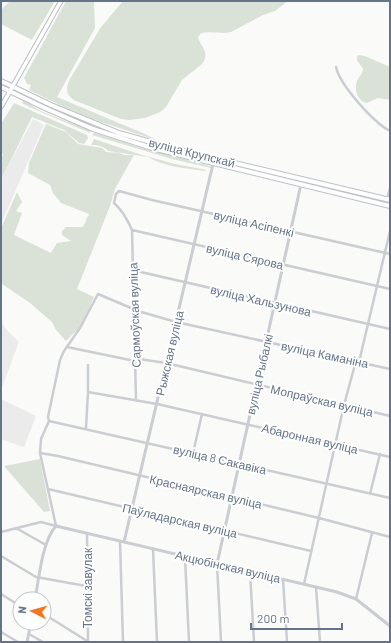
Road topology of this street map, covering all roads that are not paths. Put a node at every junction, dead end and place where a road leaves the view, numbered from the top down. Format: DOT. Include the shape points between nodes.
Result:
graph roads {
  1 [pos="61,1"];
  2 [pos="336,67"];
  3 [pos="1,81"];
  4 [pos="1,87"];
  5 [pos="11,89"];
  6 [pos="1,107"];
  7 [pos="390,131"];
  8 [pos="213,164"];
  9 [pos="301,184"];
  10 [pos="390,188"];
  11 [pos="388,200"];
  12 [pos="390,206"];
  13 [pos="202,211"];
  14 [pos="132,230"];
  15 [pos="291,231"];
  16 [pos="390,231"];
  17 [pos="194,244"];
  18 [pos="385,252"];
  19 [pos="390,254"];
  20 [pos="284,264"];
  21 [pos="132,270"];
  22 [pos="185,282"];
  23 [pos="377,286"];
  24 [pos="390,289"];
  25 [pos="275,303"];
  26 [pos="133,309"];
  27 [pos="176,322"];
  28 [pos="368,324"];
  29 [pos="390,329"];
  30 [pos="267,342"];
  31 [pos="66,347"];
  32 [pos="135,361"];
  33 [pos="358,361"];
  34 [pos="166,363"];
  35 [pos="88,365"];
  36 [pos="390,369"];
  37 [pos="257,385"];
  38 [pos="88,392"];
  39 [pos="136,400"];
  40 [pos="157,404"];
  41 [pos="344,405"];
  42 [pos="202,414"];
  43 [pos="390,416"];
  44 [pos="49,421"];
  45 [pos="248,425"];
  46 [pos="86,428"];
  47 [pos="148,443"];
  48 [pos="336,444"];
  49 [pos="40,453"];
  50 [pos="193,453"];
  51 [pos="380,454"];
  52 [pos="390,457"];
  53 [pos="239,464"];
  54 [pos="140,476"];
  55 [pos="327,483"];
  56 [pos="48,489"];
  57 [pos="370,494"];
  58 [pos="232,497"];
  59 [pos="390,498"];
  60 [pos="132,509"];
  61 [pos="319,518"];
  62 [pos="56,526"];
  63 [pos="16,528"];
  64 [pos="224,530"];
  65 [pos="1,532"];
  66 [pos="87,533"];
  67 [pos="372,533"];
  68 [pos="390,537"];
  69 [pos="122,542"];
  70 [pos="46,545"];
  71 [pos="153,549"];
  72 [pos="312,551"];
  73 [pos="1,556"];
  74 [pos="184,557"];
  75 [pos="217,564"];
  76 [pos="250,572"];
  77 [pos="39,578"];
  78 [pos="283,579"];
  79 [pos="304,584"];
  80 [pos="86,586"];
  81 [pos="316,587"];
  82 [pos="37,591"];
  83 [pos="1,594"];
  84 [pos="356,599"];
  85 [pos="12,601"];
  86 [pos="52,619"];
  87 [pos="390,626"];
  88 [pos="30,631"];
  89 [pos="1,632"];
  90 [pos="29,634"];
  91 [pos="88,641"];
  92 [pos="18,642"];
  93 [pos="27,642"];
  94 [pos="43,642"];
  95 [pos="123,642"];
  96 [pos="157,642"];
  97 [pos="189,642"];
  98 [pos="221,642"];
  99 [pos="254,642"];
  100 [pos="287,642"];
  101 [pos="320,642"];
  1 -- 5 [label="main road"];
  2 -- 7 [label="street" via="338,75 366,112"];
  3 -- 5 [label="main road, вуліца Крупскай"];
  4 -- 5 [label="main road, вуліца Крупскай"];
  5 -- 6 [label="main road"];
  5 -- 8 [label="main road, вуліца Крупскай" via="47,109 111,135"];
  5 -- 11 [label="main road, вуліца Крупскай" via="95,124 153,143"];
  8 -- 9 [label="main road, вуліца Крупскай"];
  8 -- 13 [label="street, Рыжская вуліца"];
  9 -- 12 [label="main road, вуліца Крупскай"];
  9 -- 15 [label="street, вуліца Рыбалкі"];
  10 -- 11 [label="street"];
  13 -- 14 [label="street, вуліца Асіпенкі" via="119,191 114,203"];
  13 -- 15 [label="street, вуліца Асіпенкі"];
  13 -- 17 [label="street, Рыжская вуліца"];
  14 -- 17 [label="street, вуліца Сярова"];
  14 -- 21 [label="street, Сармоўская вуліца"];
  15 -- 18 [label="street, вуліца Асіпенкі"];
  15 -- 20 [label="street, вуліца Рыбалкі"];
  16 -- 18 [label="street"];
  17 -- 20 [label="street, вуліца Сярова"];
  17 -- 22 [label="street, Рыжская вуліца"];
  18 -- 19 [label="street, вуліца Асіпенкі"];
  18 -- 23 [label="street"];
  20 -- 23 [label="street, вуліца Сярова"];
  20 -- 25 [label="street, вуліца Рыбалкі"];
  21 -- 22 [label="street, вуліца Хальзунова"];
  21 -- 26 [label="street, Сармоўская вуліца"];
  22 -- 25 [label="street, вуліца Хальзунова"];
  22 -- 27 [label="street, Рыжская вуліца"];
  23 -- 24 [label="street, вуліца Сярова"];
  23 -- 28 [label="street"];
  25 -- 28 [label="street, вуліца Хальзунова"];
  25 -- 30 [label="street, вуліца Рыбалкі"];
  26 -- 27 [label="street, вуліца Каманіна"];
  26 -- 31 [label="street, вуліца Каманіна" via="98,294 80,328"];
  26 -- 32 [label="street, Сармоўская вуліца"];
  27 -- 30 [label="street, вуліца Каманіна"];
  27 -- 34 [label="street, Рыжская вуліца"];
  28 -- 29 [label="street, вуліца Хальзунова"];
  28 -- 33 [label="street"];
  30 -- 33 [label="street, вуліца Каманіна"];
  30 -- 37 [label="street, вуліца Рыбалкі"];
  31 -- 32 [label="street, Мопраўская вуліца"];
  31 -- 44 [label="street" via="60,360"];
  32 -- 34 [label="street, Мопраўская вуліца" via="139,359"];
  32 -- 39 [label="street, Сармоўская вуліца"];
  33 -- 36 [label="street, вуліца Каманіна"];
  33 -- 41 [label="street"];
  34 -- 37 [label="street, Мопраўская вуліца"];
  34 -- 40 [label="street, Рыжская вуліца"];
  35 -- 38 [label="street"];
  37 -- 41 [label="street, Мопраўская вуліца"];
  37 -- 45 [label="street, вуліца Рыбалкі"];
  38 -- 39 [label="street, Абаронная вуліца"];
  38 -- 46 [label="street"];
  39 -- 40 [label="street, Абаронная вуліца"];
  40 -- 42 [label="street, Абаронная вуліца"];
  40 -- 47 [label="street, Рыжская вуліца"];
  41 -- 43 [label="street, Мопраўская вуліца"];
  41 -- 48 [label="street"];
  42 -- 45 [label="street, Абаронная вуліца"];
  42 -- 50 [label="street"];
  44 -- 46 [label="street, вуліца 8 Сакавіка"];
  44 -- 49 [label="street" via="41,439"];
  45 -- 48 [label="street, Абаронная вуліца"];
  45 -- 53 [label="street, вуліца Рыбалкі"];
  46 -- 47 [label="street, вуліца 8 Сакавіка"];
  47 -- 50 [label="street, вуліца 8 Сакавіка"];
  47 -- 54 [label="street, Рыжская вуліца"];
  48 -- 51 [label="street, Абаронная вуліца"];
  48 -- 55 [label="street"];
  49 -- 54 [label="street, Краснаярская вуліца"];
  49 -- 56 [label="street"];
  50 -- 53 [label="street, вуліца 8 Сакавіка"];
  51 -- 52 [label="street, Абаронная вуліца"];
  51 -- 57 [label="street"];
  53 -- 55 [label="street, вуліца 8 Сакавіка"];
  53 -- 58 [label="street, вуліца Рыбалкі"];
  54 -- 58 [label="street, Краснаярская вуліца"];
  54 -- 60 [label="street, Рыжская вуліца"];
  55 -- 57 [label="street, вуліца 8 Сакавіка"];
  55 -- 61 [label="street"];
  56 -- 60 [label="street, Паўладарская вуліца"];
  56 -- 62 [label="street"];
  57 -- 59 [label="street, вуліца 8 Сакавіка"];
  58 -- 61 [label="street, Краснаярская вуліца"];
  58 -- 64 [label="street, вуліца Рыбалкі"];
  60 -- 64 [label="street, Паўладарская вуліца"];
  60 -- 69 [label="street, Рыжская вуліца"];
  61 -- 67 [label="street, Краснаярская вуліца"];
  61 -- 72 [label="street"];
  62 -- 63 [label="street" via="40,522"];
  62 -- 66 [label="street, Акцюбінская вуліца"];
  62 -- 70 [label="street"];
  63 -- 65 [label="street"];
  63 -- 70 [label="street"];
  64 -- 72 [label="street, Паўладарская вуліца"];
  64 -- 75 [label="street, вуліца Рыбалкі"];
  66 -- 69 [label="street, Акцюбінская вуліца"];
  66 -- 80 [label="street, Томскі завулак"];
  67 -- 68 [label="street, Краснаярская вуліца"];
  67 -- 84 [label="street"];
  69 -- 71 [label="street, Акцюбінская вуліца"];
  69 -- 95 [label="street"];
  70 -- 77 [label="street"];
  71 -- 74 [label="street, Акцюбінская вуліца"];
  71 -- 96 [label="street"];
  72 -- 79 [label="street"];
  73 -- 77 [label="street"];
  74 -- 75 [label="street, Акцюбінская вуліца"];
  74 -- 97 [label="street"];
  75 -- 76 [label="street, Акцюбінская вуліца"];
  75 -- 98 [label="street"];
  76 -- 78 [label="street, Акцюбінская вуліца"];
  76 -- 99 [label="street"];
  77 -- 80 [label="street"];
  77 -- 82 [label="street"];
  78 -- 79 [label="street, Акцюбінская вуліца"];
  78 -- 100 [label="street"];
  79 -- 81 [label="street, Акцюбінская вуліца"];
  80 -- 91 [label="street, Томскі завулак"];
  81 -- 84 [label="street, Акцюбінская вуліца"];
  81 -- 101 [label="street"];
  83 -- 85 [label="street"];
  84 -- 87 [label="street, Акцюбінская вуліца"];
  86 -- 91 [label="street"];
  88 -- 90 [label="street"];
  89 -- 92 [label="street"];
  90 -- 93 [label="street"];
  90 -- 94 [label="street"];
}
